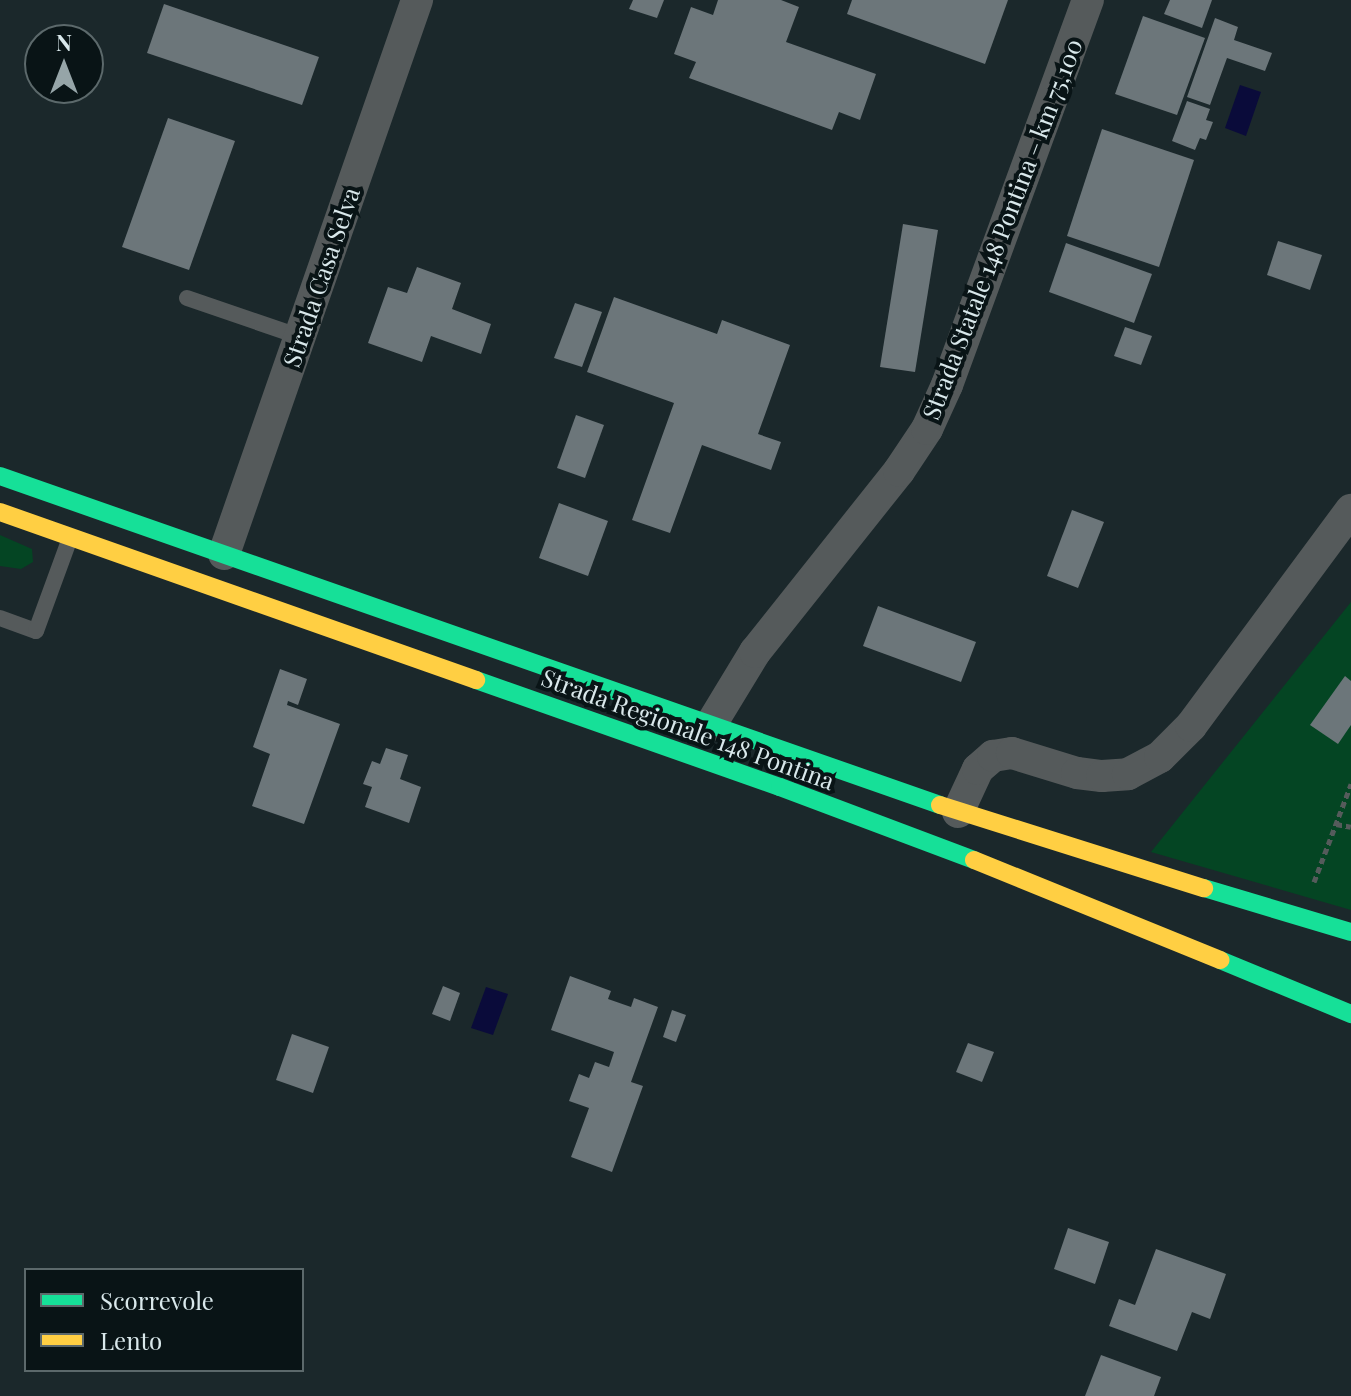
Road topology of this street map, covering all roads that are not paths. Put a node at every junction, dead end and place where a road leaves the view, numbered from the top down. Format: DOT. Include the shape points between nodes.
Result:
graph roads {
  1 [pos="417,0"];
  2 [pos="1088,0"];
  3 [pos="187,298"];
  4 [pos="301,337"];
  5 [pos="0,476"];
  6 [pos="1351,510"];
  7 [pos="0,512"];
  8 [pos="70,538"];
  9 [pos="224,554"];
  10 [pos="0,618"];
  11 [pos="710,726"];
  12 [pos="958,812"];
  13 [pos="1351,932"];
  14 [pos="1351,1014"];
  1 -- 4 [label="street, Strada Casa Selva"];
  2 -- 11 [label="street, Strada Statale 148 Pontina – km 75,100" via="927,429 755,652"];
  3 -- 4 [label="lane"];
  4 -- 9 [label="street, Strada Casa Selva"];
  5 -- 9 [label="main road, Strada Regionale 148 Pontina"];
  6 -- 12 [label="street" via="1191,726 1160,757 1128,774 1102,776 1012,753 993,756 978,769"];
  7 -- 8 [label="main road, Strada Regionale 148 Pontina"];
  8 -- 10 [label="lane" via="36,631"];
  8 -- 14 [label="main road, Strada Regionale 148 Pontina" via="780,787 1009,873"];
  9 -- 11 [label="main road, Strada Regionale 148 Pontina"];
  11 -- 12 [label="main road, Strada Regionale 148 Pontina"];
  12 -- 13 [label="main road, Strada Regionale 148 Pontina"];
}
